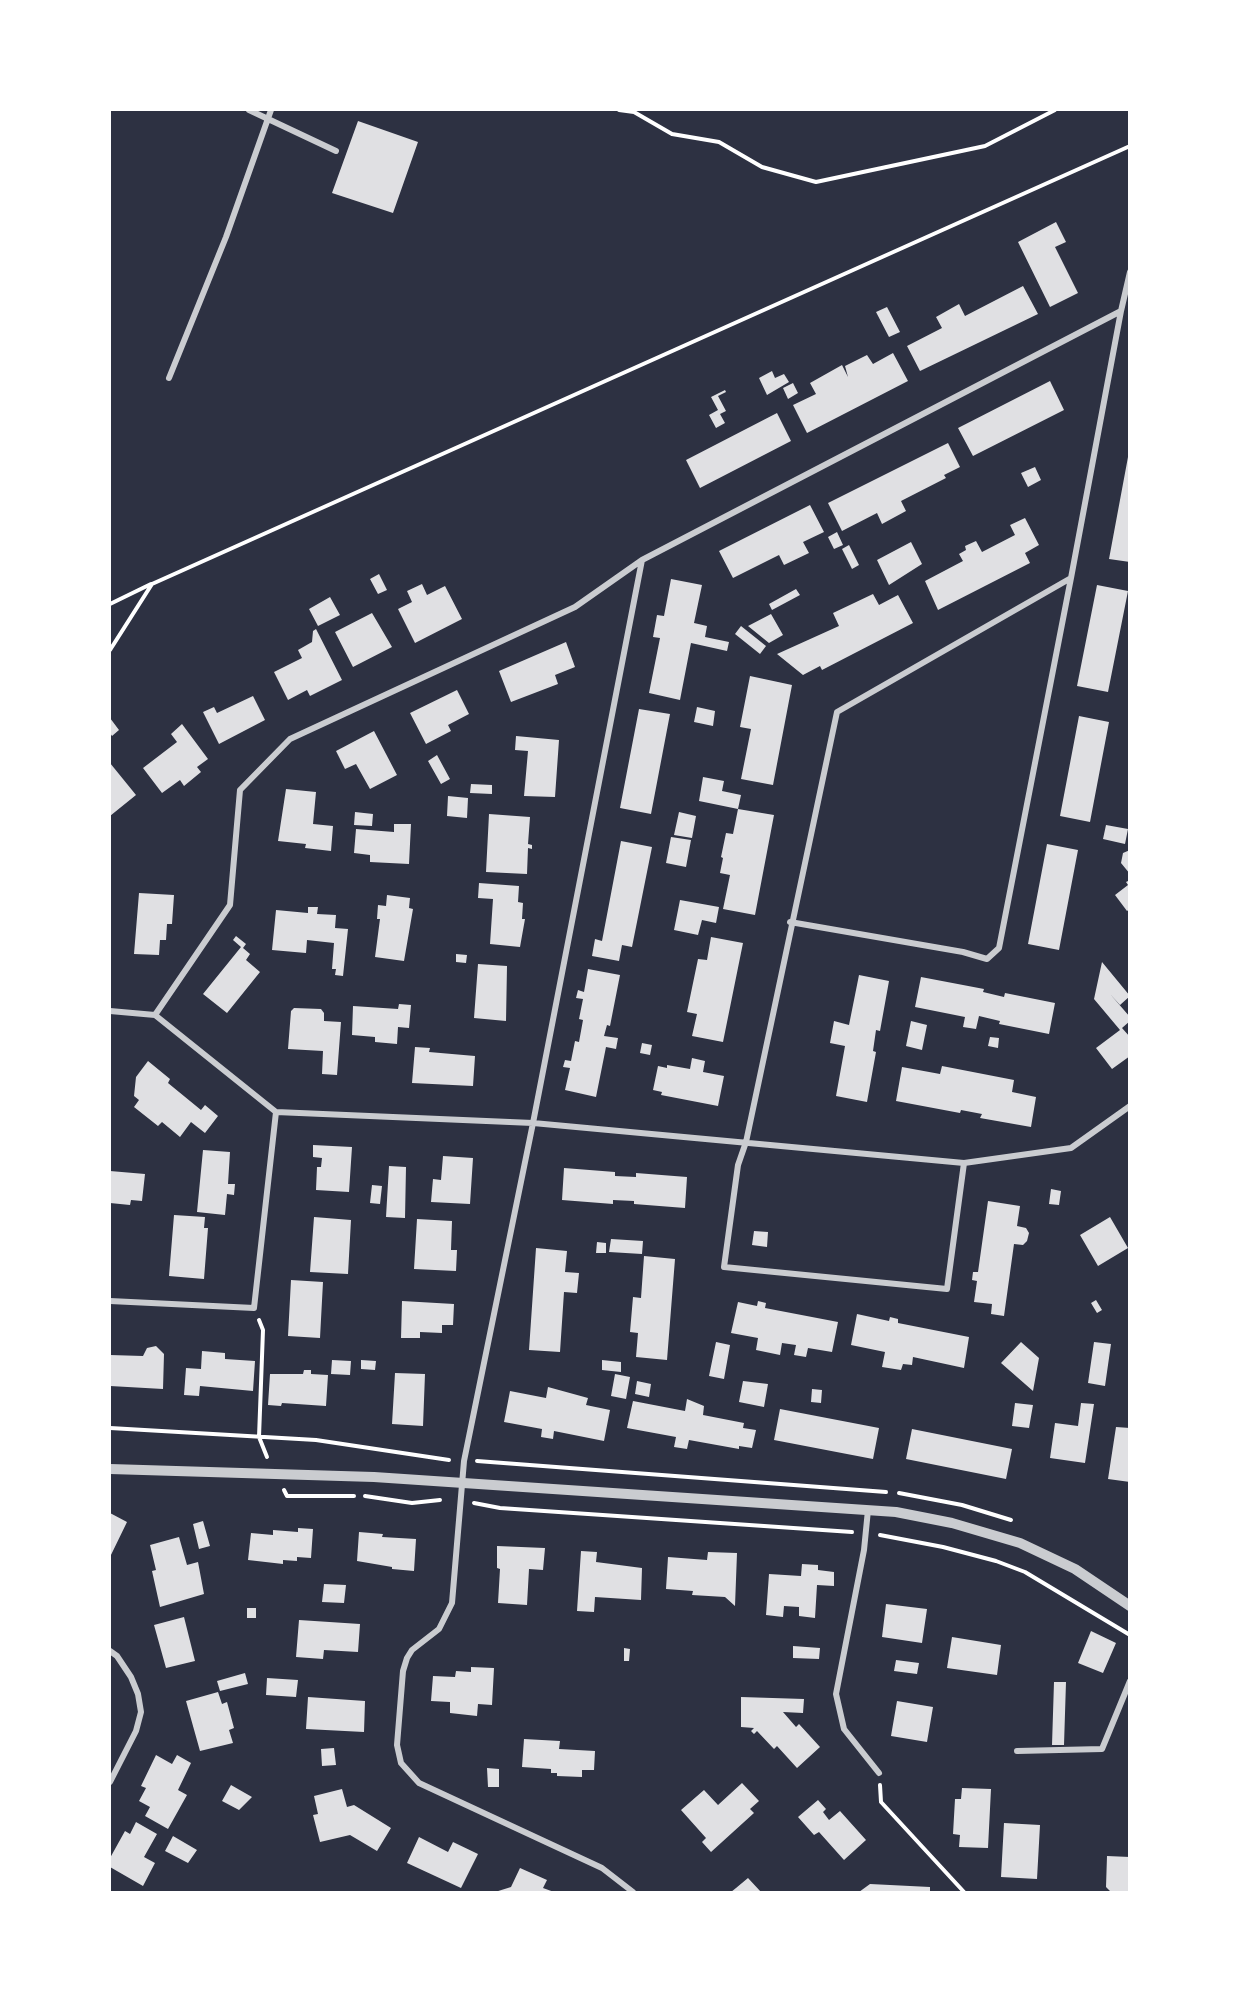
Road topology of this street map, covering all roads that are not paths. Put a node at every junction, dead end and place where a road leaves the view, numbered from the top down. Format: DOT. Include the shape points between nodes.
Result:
graph roads {
  1 [pos="249,110"];
  2 [pos="271,110"];
  3 [pos="268,118"];
  4 [pos="336,151"];
  5 [pos="1130,272"];
  6 [pos="1121,311"];
  7 [pos="169,378"];
  8 [pos="642,560"];
  9 [pos="1071,578"];
  10 [pos="790,922"];
  11 [pos="110,1011"];
  12 [pos="155,1015"];
  13 [pos="1130,1106"];
  14 [pos="276,1112"];
  15 [pos="533,1123"];
  16 [pos="746,1142"];
  17 [pos="964,1163"];
  18 [pos="110,1301"];
  19 [pos="110,1469"];
  20 [pos="462,1481"];
  21 [pos="868,1509"];
  22 [pos="1130,1606"];
  23 [pos="110,1651"];
  24 [pos="1130,1681"];
  25 [pos="1017,1751"];
  26 [pos="879,1773"];
  27 [pos="110,1782"];
  28 [pos="633,1893"];
  1 -- 3 [label="street"];
  2 -- 3 [label="street"];
  3 -- 4 [label="street"];
  3 -- 7 [label="street" via="226,237"];
  5 -- 6 [label="street"];
  6 -- 8 [label="street"];
  6 -- 9 [label="street"];
  8 -- 12 [label="street" via="575,607 290,739 240,790 230,905"];
  8 -- 15 [label="street"];
  9 -- 10 [label="street" via="837,712"];
  9 -- 10 [label="street" via="999,948 987,959"];
  10 -- 16 [label="street"];
  11 -- 12 [label="street"];
  12 -- 14 [label="street"];
  13 -- 17 [label="street" via="1071,1148"];
  14 -- 15 [label="street"];
  14 -- 18 [label="street" via="254,1308"];
  15 -- 16 [label="street"];
  15 -- 20 [label="street"];
  16 -- 17 [label="street"];
  16 -- 17 [label="street" via="738,1166 724,1267 936,1288 947,1289"];
  19 -- 20 [label="street"];
  20 -- 21 [label="street"];
  20 -- 28 [label="street" via="452,1603 439,1629 412,1650 405,1664 397,1745 401,1763 418,1783 602,1868"];
  21 -- 22 [label="street" via="952,1523 1020,1543 1075,1569"];
  21 -- 26 [label="street" via="836,1694 844,1729"];
  23 -- 27 [label="street" via="131,1677 141,1713"];
  24 -- 25 [label="street" via="1102,1749"];
}
